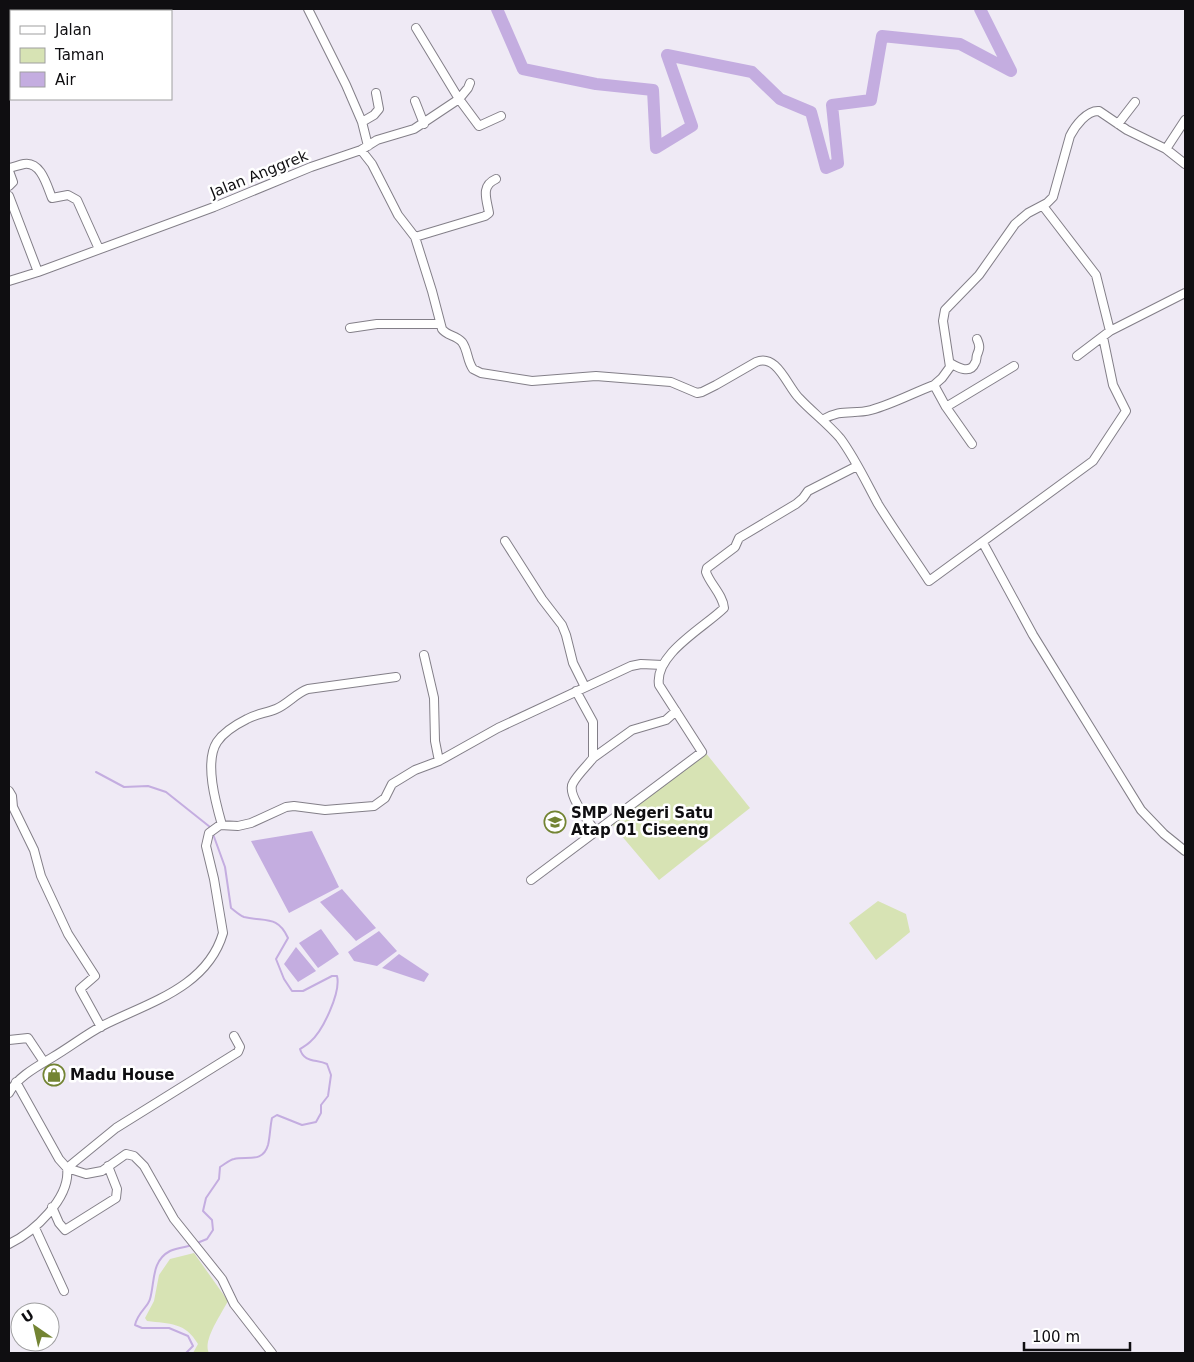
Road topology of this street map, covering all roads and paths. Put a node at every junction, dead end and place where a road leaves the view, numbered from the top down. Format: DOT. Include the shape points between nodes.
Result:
graph roads {
  1 [pos="308,9"];
  2 [pos="416,28"];
  3 [pos="470,83"];
  4 [pos="376,93"];
  5 [pos="459,99"];
  6 [pos="415,101"];
  7 [pos="1135,102"];
  8 [pos="501,116"];
  9 [pos="1185,120"];
  10 [pos="362,122"];
  11 [pos="424,124"];
  12 [pos="1118,124"];
  13 [pos="364,148"];
  14 [pos="1166,149"];
  15 [pos="1185,164"];
  16 [pos="9,170"];
  17 [pos="496,179"];
  18 [pos="9,186"];
  19 [pos="9,196"];
  20 [pos="1043,206"];
  21 [pos="415,237"];
  22 [pos="99,250"];
  23 [pos="38,272"];
  24 [pos="9,281"];
  25 [pos="1185,293"];
  26 [pos="440,324"];
  27 [pos="350,328"];
  28 [pos="1110,331"];
  29 [pos="1103,337"];
  30 [pos="977,339"];
  31 [pos="1077,356"];
  32 [pos="950,363"];
  33 [pos="1014,366"];
  34 [pos="934,385"];
  35 [pos="946,407"];
  36 [pos="822,420"];
  37 [pos="972,444"];
  38 [pos="857,466"];
  39 [pos="505,541"];
  40 [pos="983,542"];
  41 [pos="424,655"];
  42 [pos="663,665"];
  43 [pos="396,677"];
  44 [pos="586,687"];
  45 [pos="576,691"];
  46 [pos="676,711"];
  47 [pos="594,758"];
  48 [pos="439,762"];
  49 [pos="9,791"];
  50 [pos="221,825"];
  51 [pos="596,832"];
  52 [pos="1185,851"];
  53 [pos="531,880"];
  54 [pos="101,1027"];
  55 [pos="234,1036"];
  56 [pos="9,1040"];
  57 [pos="44,1062"];
  58 [pos="16,1082"];
  59 [pos="9,1093"];
  60 [pos="108,1166"];
  61 [pos="67,1168"];
  62 [pos="52,1207"];
  63 [pos="35,1228"];
  64 [pos="9,1244"];
  65 [pos="64,1291"];
  66 [pos="272,1353"];
  1 -- 10 [label="street"];
  2 -- 5 [label="street"];
  3 -- 5 [label="street, Jalan Anggrek"];
  4 -- 10 [label="street" via="379,109"];
  5 -- 8 [label="street" via="479,126"];
  5 -- 11 [label="street, Jalan Anggrek"];
  6 -- 11 [label="street"];
  7 -- 12 [label="street"];
  9 -- 14 [label="street"];
  10 -- 13 [label="street"];
  11 -- 13 [label="street, Jalan Anggrek" via="377,140"];
  12 -- 14 [label="street"];
  12 -- 20 [label="street" via="1095,110 1073,130 1053,197"];
  13 -- 21 [label="street" via="398,215"];
  13 -- 22 [label="street, Jalan Anggrek"];
  14 -- 15 [label="street"];
  16 -- 18 [label="street" via="13,182"];
  16 -- 22 [label="street" via="26,163 34,165 42,174 52,198 68,195 77,200"];
  17 -- 21 [label="street" via="485,189 488,214"];
  19 -- 23 [label="street"];
  20 -- 28 [label="street" via="1096,275"];
  20 -- 32 [label="street" via="1015,224 979,275 946,310 943,320"];
  21 -- 26 [label="street"];
  22 -- 23 [label="street, Jalan Anggrek"];
  23 -- 24 [label="street, Jalan Anggrek"];
  25 -- 28 [label="street"];
  26 -- 27 [label="street" via="377,324"];
  26 -- 36 [label="street" via="445,333 454,336 465,347 470,365 476,371 532,382 606,376 671,382 697,392 764,360 776,366 799,398"];
  28 -- 29 [label="street"];
  29 -- 31 [label="street"];
  29 -- 40 [label="street" via="1114,385 1126,410 1093,461"];
  30 -- 32 [label="street" via="980,348 971,368 962,369"];
  32 -- 34 [label="street" via="947,372"];
  33 -- 35 [label="street"];
  34 -- 35 [label="street"];
  34 -- 36 [label="street" via="871,410 843,411"];
  35 -- 37 [label="street"];
  36 -- 38 [label="street" via="840,439"];
  38 -- 40 [label="street" via="929,581"];
  38 -- 42 [label="street" via="808,491 796,504 738,538 735,547 707,568 724,608 687,639"];
  39 -- 44 [label="street" via="562,625 573,663"];
  40 -- 52 [label="street" via="1033,635 1141,810"];
  41 -- 48 [label="street" via="434,698"];
  42 -- 44 [label="street" via="636,665"];
  42 -- 46 [label="street" via="658,685"];
  43 -- 50 [label="street" via="308,689 277,709 247,719 223,736 215,746 211,760"];
  44 -- 45 [label="street"];
  45 -- 47 [label="street" via="593,722"];
  45 -- 48 [label="street" via="498,728"];
  46 -- 47 [label="street" via="666,720 632,730"];
  46 -- 51 [label="street" via="702,752"];
  47 -- 51 [label="street" via="572,784 571,790"];
  48 -- 50 [label="street" via="415,770 396,782 385,798 374,806 325,810 294,806 251,823"];
  49 -- 54 [label="street" via="13,807 34,850 41,876 68,934 96,976 80,989"];
  50 -- 54 [label="street" via="208,833 206,841 223,933 213,956 203,970 179,987"];
  51 -- 53 [label="street"];
  54 -- 57 [label="street"];
  55 -- 61 [label="street" via="240,1047 238,1052 116,1128"];
  56 -- 57 [label="street" via="28,1038"];
  57 -- 58 [label="street"];
  58 -- 59 [label="street"];
  58 -- 61 [label="street"];
  60 -- 61 [label="street" via="102,1171 86,1174"];
  60 -- 62 [label="street" via="117,1189 113,1202 65,1230"];
  60 -- 66 [label="street" via="126,1154 139,1160 174,1219 222,1279 234,1304"];
  61 -- 62 [label="street" via="65,1190"];
  62 -- 63 [label="street"];
  63 -- 64 [label="street"];
  63 -- 65 [label="street"];
}
